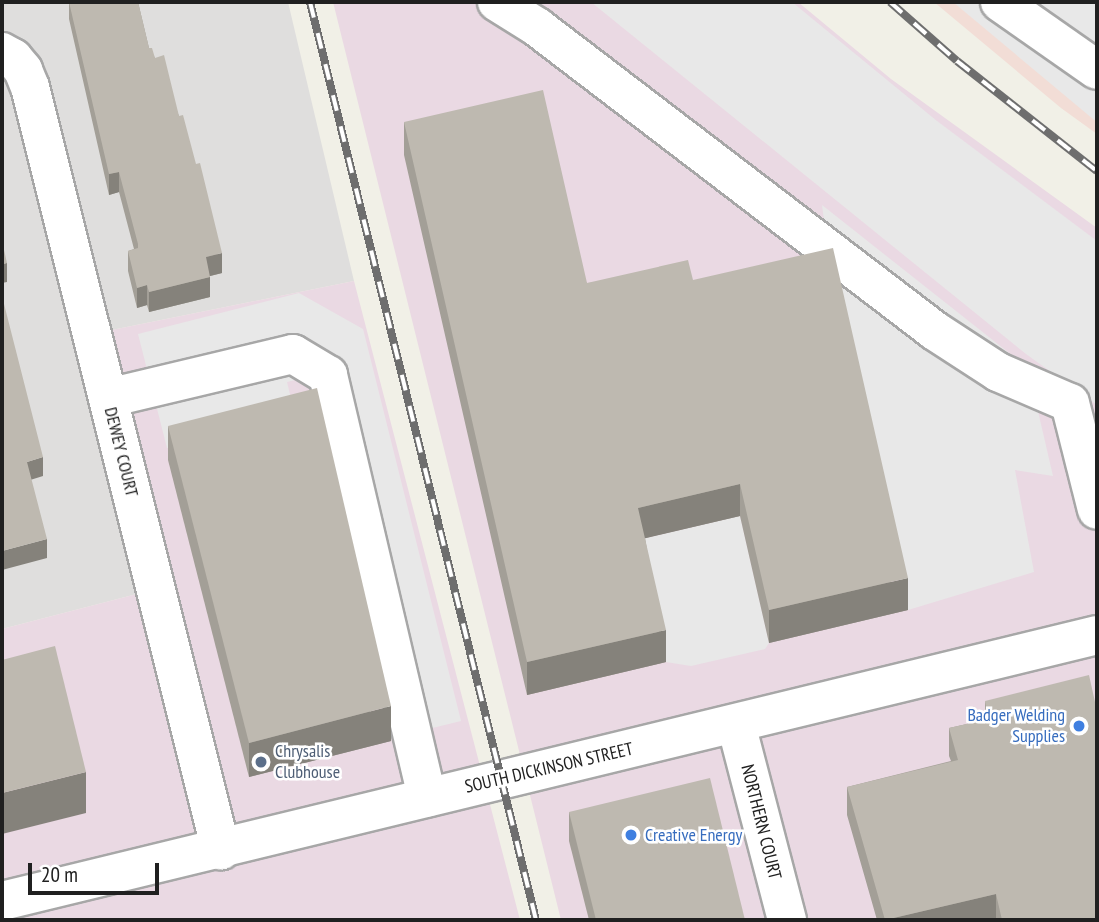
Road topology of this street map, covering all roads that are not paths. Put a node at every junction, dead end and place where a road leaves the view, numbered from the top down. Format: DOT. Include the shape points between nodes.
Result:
graph roads {
  1 [pos="497,2"];
  2 [pos="1000,2"];
  3 [pos="7,55"];
  4 [pos="1097,71"];
  5 [pos="108,398"];
  6 [pos="1097,510"];
  7 [pos="1097,635"];
  8 [pos="736,724"];
  9 [pos="427,798"];
  10 [pos="221,850"];
  11 [pos="2,901"];
  12 [pos="787,920"];
  1 -- 6 [label="street" via="537,27 935,331 998,372 1070,403"];
  2 -- 4 [label="street"];
  3 -- 5 [label="street, DEWEY COURT" via="23,70 30,87"];
  5 -- 9 [label="street" via="293,354 328,375"];
  5 -- 10 [label="street, DEWEY COURT"];
  7 -- 8 [label="street, SOUTH DICKINSON STREET"];
  8 -- 9 [label="street, SOUTH DICKINSON STREET"];
  8 -- 12 [label="street, NORTHERN COURT"];
  9 -- 10 [label="street, SOUTH DICKINSON STREET"];
  10 -- 11 [label="street, SOUTH DICKINSON STREET"];
}
